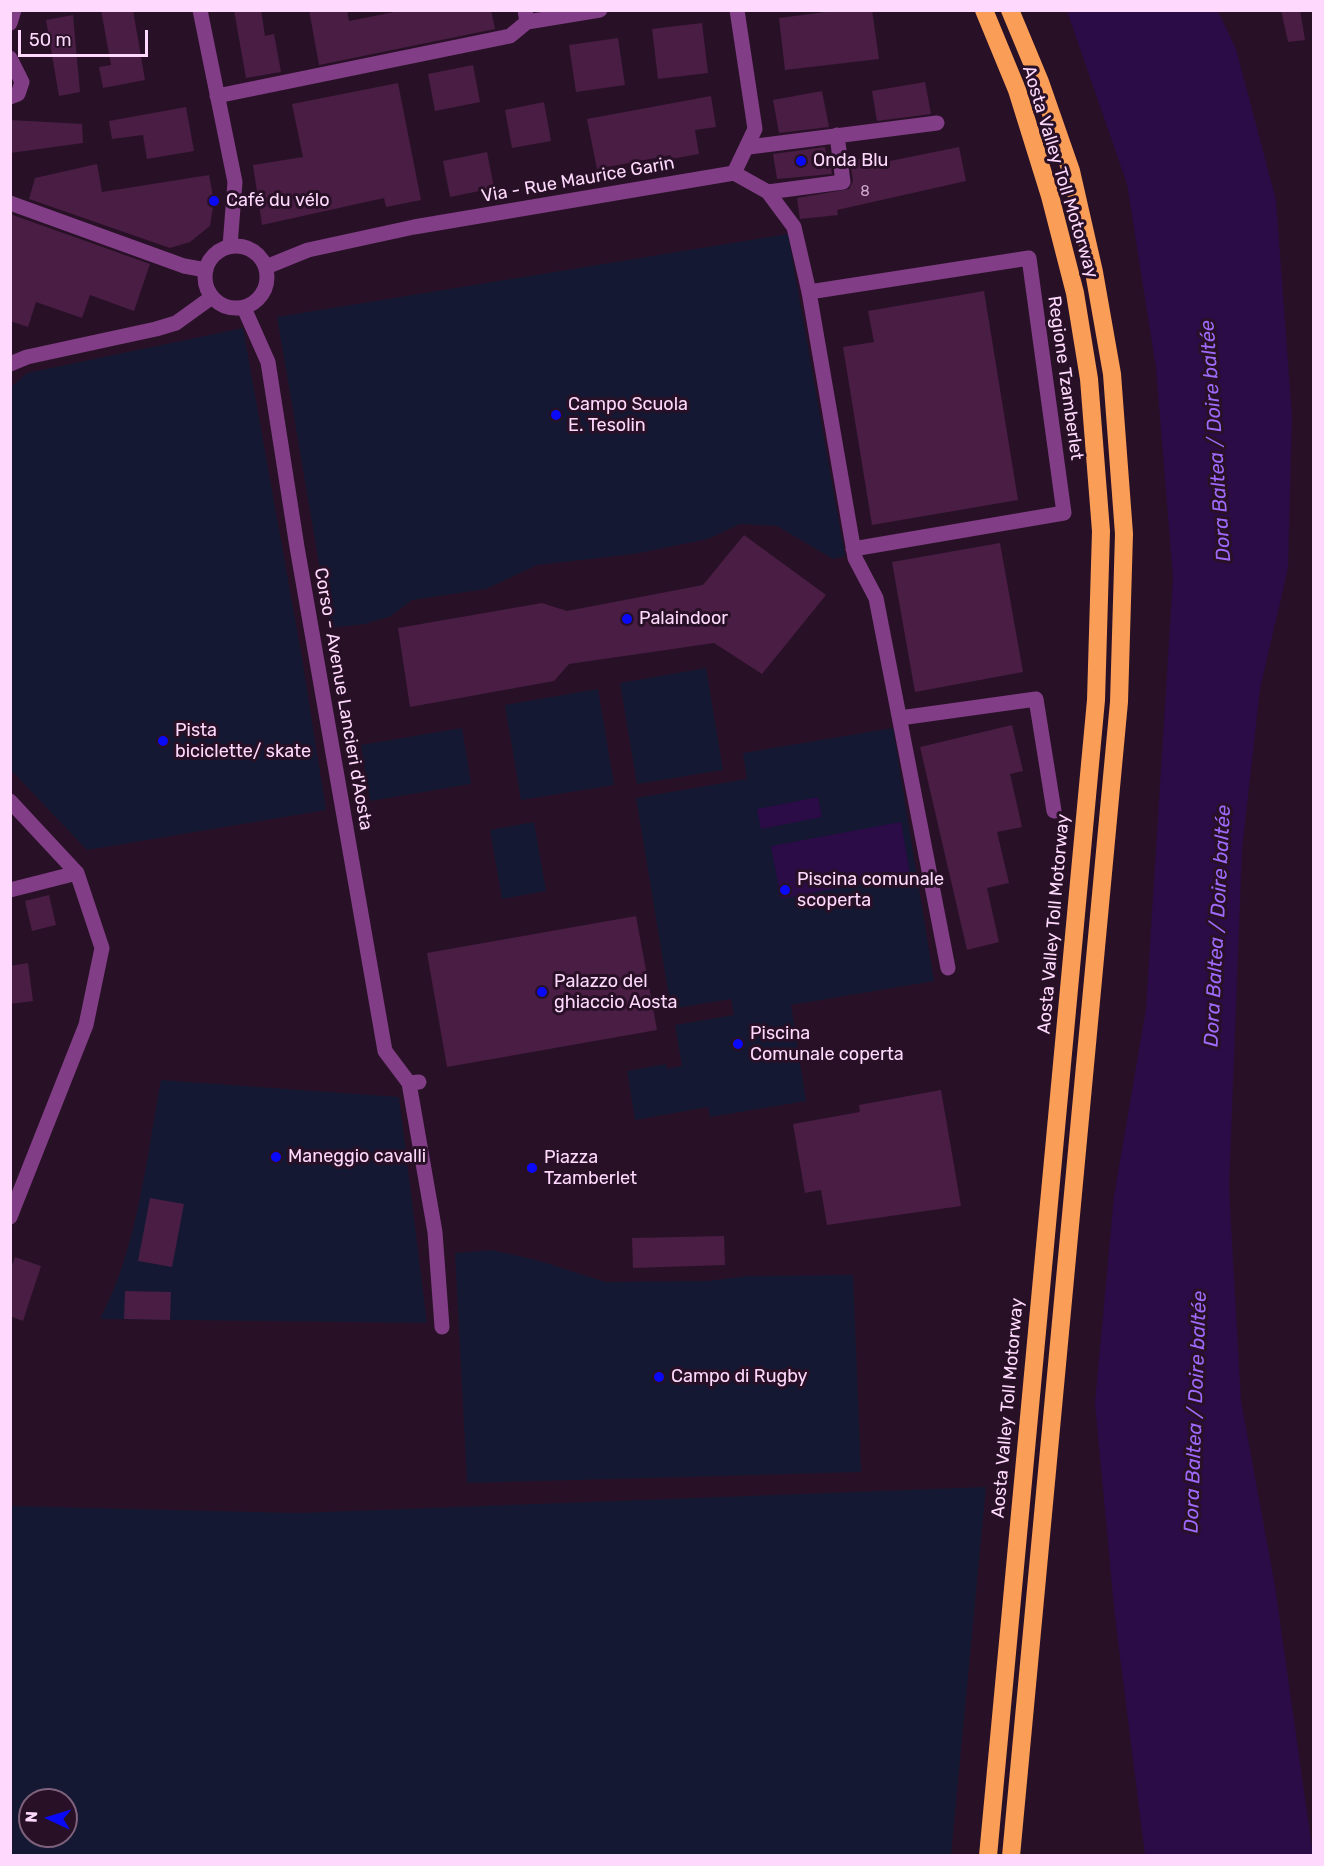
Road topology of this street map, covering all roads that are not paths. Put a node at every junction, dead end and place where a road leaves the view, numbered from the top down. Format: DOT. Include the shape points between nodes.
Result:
graph roads {
  1 [pos="14,10"];
  2 [pos="200,10"];
  3 [pos="600,10"];
  4 [pos="736,10"];
  5 [pos="984,10"];
  6 [pos="1010,10"];
  7 [pos="526,16"];
  8 [pos="10,23"];
  9 [pos="10,58"];
  10 [pos="217,96"];
  11 [pos="10,97"];
  12 [pos="937,123"];
  13 [pos="837,135"];
  14 [pos="749,147"];
  15 [pos="734,173"];
  16 [pos="768,192"];
  17 [pos="10,203"];
  18 [pos="230,246"];
  19 [pos="266,267"];
  20 [pos="206,270"];
  21 [pos="809,292"];
  22 [pos="212,297"];
  23 [pos="244,308"];
  24 [pos="10,364"];
  25 [pos="853,549"];
  26 [pos="900,718"];
  27 [pos="10,801"];
  28 [pos="1054,811"];
  29 [pos="77,873"];
  30 [pos="10,890"];
  31 [pos="948,968"];
  32 [pos="10,1217"];
  33 [pos="442,1327"];
  34 [pos="988,1856"];
  35 [pos="1011,1856"];
  1 -- 8 [label="street"];
  2 -- 10 [label="street"];
  3 -- 7 [label="street"];
  4 -- 14 [label="street" via="755,129"];
  5 -- 34 [label="highway, Aosta Valley Toll Motorway" via="1017,90 1075,293 1089,379 1101,531 1096,700"];
  6 -- 35 [label="highway, Aosta Valley Toll Motorway" via="1071,171 1094,273 1112,374 1124,534 1119,702"];
  7 -- 10 [label="street" via="510,36"];
  9 -- 11 [label="street" via="22,82 18,94"];
  10 -- 18 [label="street" via="235,182"];
  12 -- 13 [label="street"];
  13 -- 14 [label="street"];
  13 -- 16 [label="street" via="843,182"];
  14 -- 15 [label="street"];
  15 -- 16 [label="street"];
  15 -- 19 [label="street, Via - Rue Maurice Garin" via="414,227 308,250"];
  16 -- 21 [label="street" via="794,227"];
  17 -- 20 [label="street" via="184,266"];
  18 -- 19 [label="street" via="252,250"];
  18 -- 20 [label="street" via="213,256"];
  19 -- 23 [label="street" via="268,278 262,295"];
  20 -- 22 [label="street" via="205,282"];
  21 -- 25 [label="street"];
  21 -- 25 [label="street, Regione Tzamberlet" via="1029,258 1064,513"];
  22 -- 23 [label="street" via="226,307"];
  22 -- 24 [label="street" via="176,323"];
  23 -- 33 [label="street, Corso - Avenue Lancieri d'Aosta" via="268,362 385,1051 414,1082 435,1232"];
  25 -- 26 [label="street" via="876,598"];
  26 -- 28 [label="street" via="1036,699"];
  26 -- 31 [label="street"];
  27 -- 29 [label="street"];
  29 -- 30 [label="street"];
  29 -- 32 [label="street" via="102,948 86,1025"];
}
